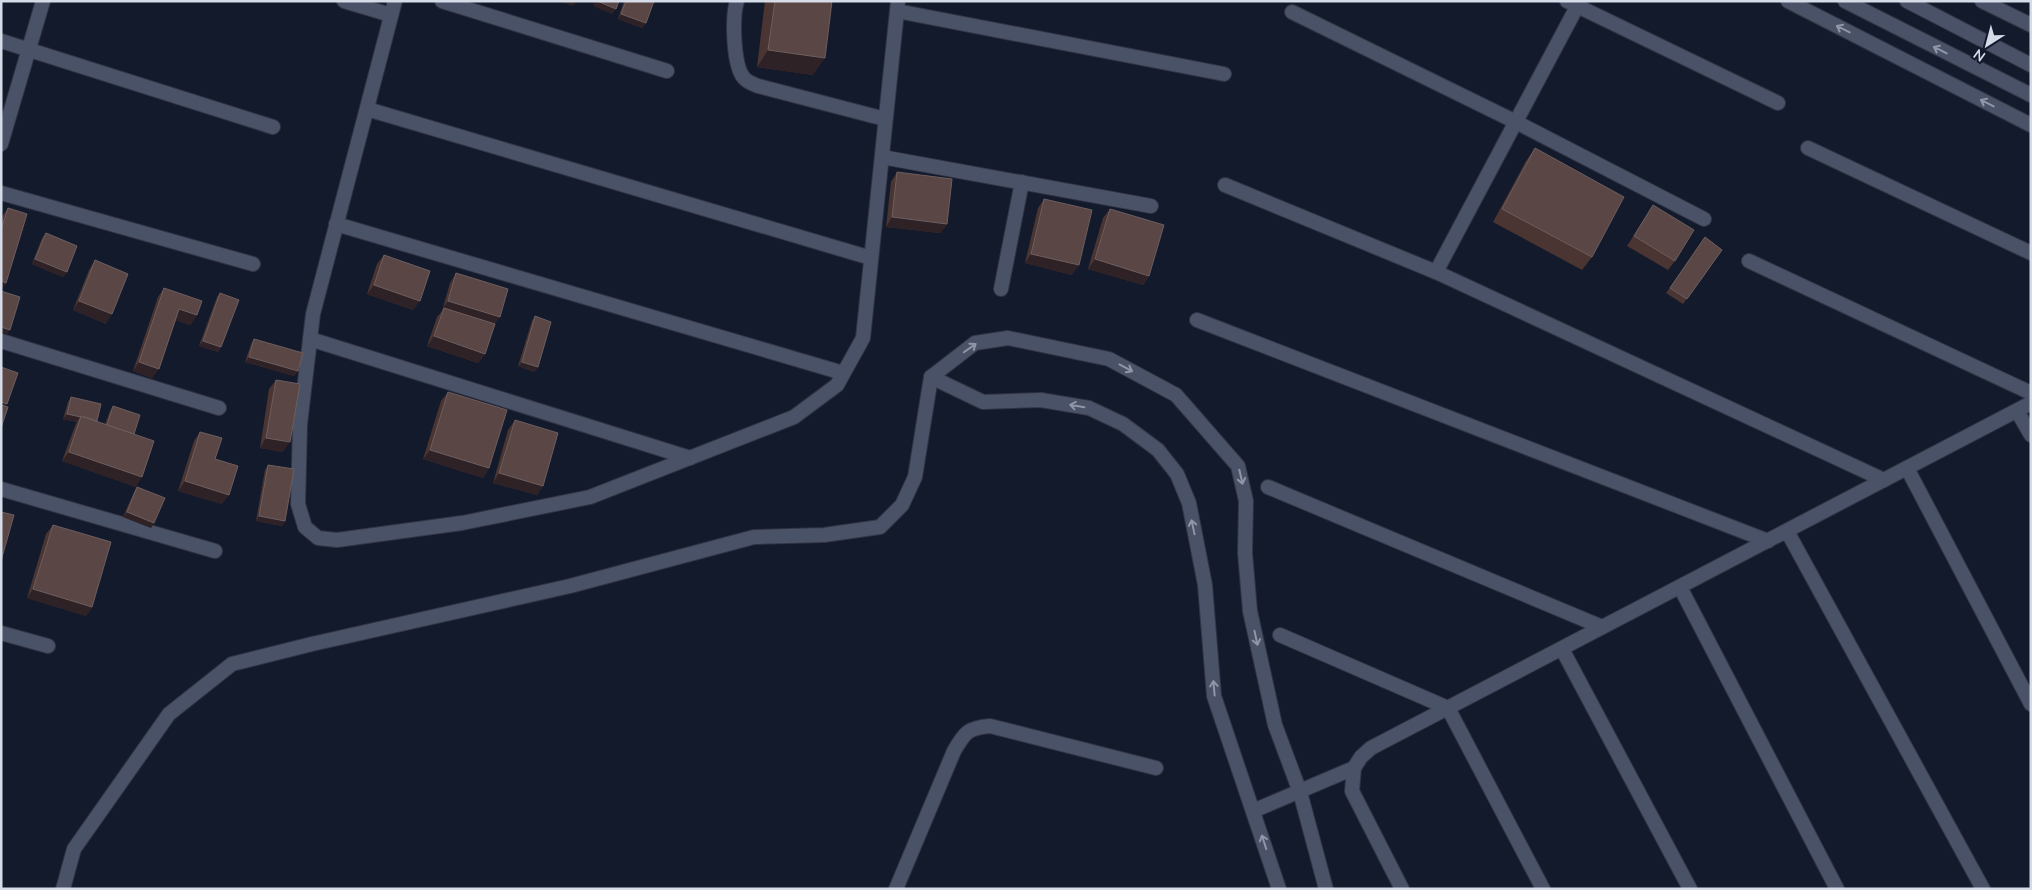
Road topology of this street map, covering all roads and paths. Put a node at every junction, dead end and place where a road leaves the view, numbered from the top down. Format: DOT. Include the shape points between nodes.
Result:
graph roads {
  1 [pos="43,1"];
  2 [pos="344,1"];
  3 [pos="442,1"];
  4 [pos="737,1"];
  5 [pos="1788,1"];
  6 [pos="1845,1"];
  7 [pos="1907,1"];
  8 [pos="1982,1"];
  9 [pos="1575,3"];
  10 [pos="897,6"];
  11 [pos="393,8"];
  12 [pos="1292,12"];
  13 [pos="2031,25"];
  14 [pos="1,41"];
  15 [pos="29,49"];
  16 [pos="2031,65"];
  17 [pos="667,71"];
  18 [pos="1224,74"];
  19 [pos="2031,96"];
  20 [pos="1778,103"];
  21 [pos="367,109"];
  22 [pos="886,119"];
  23 [pos="1516,122"];
  24 [pos="2031,125"];
  25 [pos="273,126"];
  26 [pos="1,144"];
  27 [pos="1808,148"];
  28 [pos="882,157"];
  29 [pos="1022,182"];
  30 [pos="1225,185"];
  31 [pos="1,193"];
  32 [pos="1151,206"];
  33 [pos="1704,219"];
  34 [pos="336,224"];
  35 [pos="2031,253"];
  36 [pos="871,258"];
  37 [pos="1749,261"];
  38 [pos="253,264"];
  39 [pos="1436,272"];
  40 [pos="1001,289"];
  41 [pos="1197,320"];
  42 [pos="310,339"];
  43 [pos="1,341"];
  44 [pos="843,373"];
  45 [pos="931,377"];
  46 [pos="2031,393"];
  47 [pos="2031,403"];
  48 [pos="219,408"];
  49 [pos="2017,411"];
  50 [pos="2031,435"];
  51 [pos="690,458"];
  52 [pos="1907,468"];
  53 [pos="1884,480"];
  54 [pos="1268,487"];
  55 [pos="1,489"];
  56 [pos="1787,531"];
  57 [pos="1768,541"];
  58 [pos="215,551"];
  59 [pos="1680,587"];
  60 [pos="1602,628"];
  61 [pos="1,633"];
  62 [pos="1280,635"];
  63 [pos="48,646"];
  64 [pos="1562,649"];
  65 [pos="2031,704"];
  66 [pos="1448,708"];
  67 [pos="1156,768"];
  68 [pos="1354,768"];
  69 [pos="1300,792"];
  70 [pos="1254,811"];
  71 [pos="63,889"];
  72 [pos="896,889"];
  73 [pos="1279,889"];
  74 [pos="1326,889"];
  75 [pos="1402,889"];
  76 [pos="1543,889"];
  77 [pos="1690,889"];
  78 [pos="1837,889"];
  79 [pos="1983,889"];
  1 -- 15 [label="street"];
  2 -- 11 [label="street"];
  3 -- 17 [label="street"];
  4 -- 22 [label="street" via="733,13 738,67 744,79 758,86"];
  24 -- 5 [label="street, one-way"];
  19 -- 6 [label="street, one-way"];
  7 -- 16 [label="street"];
  8 -- 13 [label="street"];
  9 -- 20 [label="street"];
  9 -- 23 [label="street"];
  10 -- 18 [label="street"];
  10 -- 22 [label="street"];
  11 -- 21 [label="street"];
  12 -- 23 [label="street"];
  14 -- 15 [label="street"];
  15 -- 25 [label="street"];
  15 -- 26 [label="street"];
  21 -- 34 [label="street"];
  21 -- 36 [label="street"];
  22 -- 28 [label="street"];
  23 -- 33 [label="street"];
  23 -- 39 [label="street"];
  27 -- 35 [label="street"];
  28 -- 29 [label="street"];
  28 -- 36 [label="street"];
  29 -- 32 [label="street"];
  29 -- 40 [label="street"];
  30 -- 39 [label="street"];
  31 -- 38 [label="street"];
  34 -- 42 [label="street" via="313,314"];
  34 -- 44 [label="street"];
  36 -- 44 [label="street" via="863,338"];
  37 -- 46 [label="street"];
  39 -- 53 [label="street"];
  41 -- 57 [label="street"];
  42 -- 51 [label="street"];
  42 -- 51 [label="street" via="300,424 298,504 305,527 318,538 337,540 462,524 590,497"];
  43 -- 48 [label="street"];
  44 -- 51 [label="street" via="837,385 794,417"];
  45 -- 69 [label="street, one-way" via="975,343 1008,338 1109,359 1176,395 1238,466 1246,501 1245,553 1250,611 1276,725"];
  70 -- 45 [label="street, one-way" via="1214,696 1205,585 1188,503 1177,474 1158,450 1123,424 1089,408 1041,400 983,402"];
  45 -- 71 [label="street" via="915,477 902,505 880,527 824,535 754,538 570,586 232,664 169,714 74,849"];
  47 -- 49 [label="street"];
  49 -- 50 [label="street"];
  49 -- 52 [label="street"];
  52 -- 53 [label="street"];
  52 -- 65 [label="street"];
  53 -- 56 [label="street"];
  54 -- 60 [label="street"];
  55 -- 58 [label="street"];
  56 -- 57 [label="street"];
  56 -- 79 [label="street"];
  57 -- 59 [label="street"];
  59 -- 60 [label="street"];
  59 -- 78 [label="street"];
  60 -- 64 [label="street"];
  61 -- 63 [label="street"];
  62 -- 66 [label="street"];
  64 -- 66 [label="street"];
  64 -- 77 [label="street"];
  66 -- 68 [label="street" via="1371,748"];
  66 -- 76 [label="street"];
  67 -- 72 [label="street" via="990,726 972,728 954,751"];
  68 -- 69 [label="street"];
  68 -- 75 [label="street" via="1352,791"];
  69 -- 70 [label="street"];
  69 -- 74 [label="street"];
  73 -- 70 [label="street, one-way"];
}
